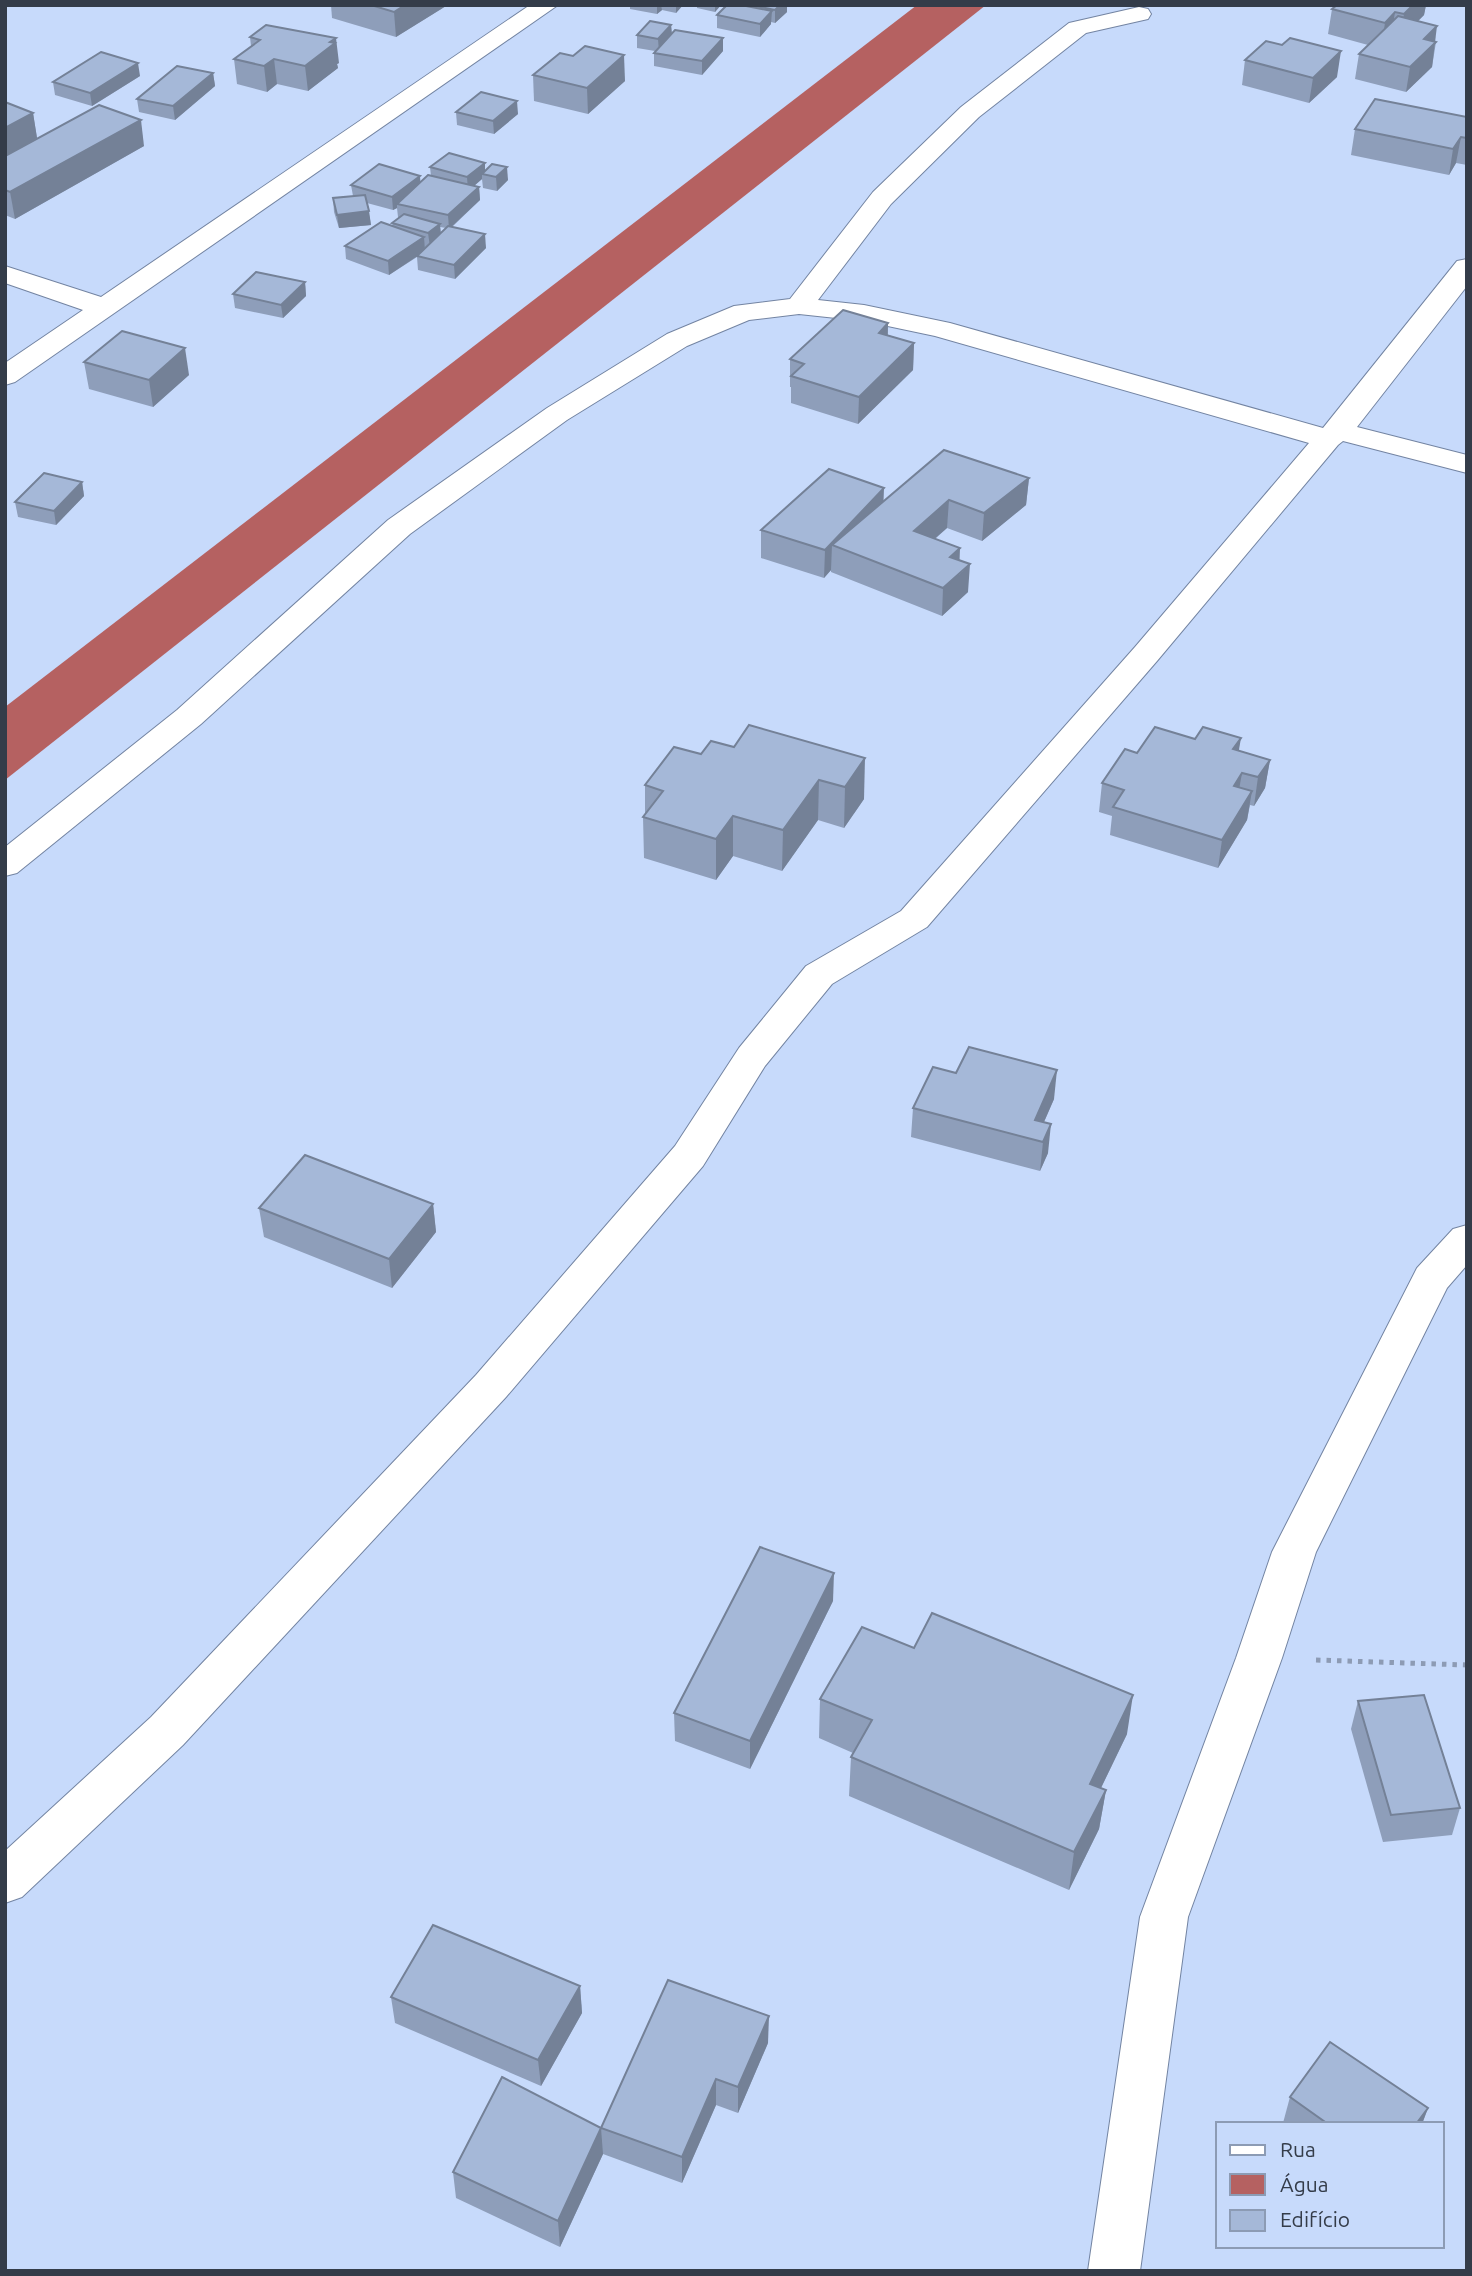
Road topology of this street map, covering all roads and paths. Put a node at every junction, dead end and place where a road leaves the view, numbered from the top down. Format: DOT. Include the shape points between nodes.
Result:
graph roads {
  1 [pos="546,5"];
  2 [pos="1139,14"];
  3 [pos="1467,267"];
  4 [pos="5,274"];
  5 [pos="799,306"];
  6 [pos="105,308"];
  7 [pos="5,376"];
  8 [pos="1333,435"];
  9 [pos="1467,464"];
  10 [pos="5,865"];
  11 [pos="1467,1239"];
  12 [pos="1259,1658"];
  13 [pos="1467,1665"];
  14 [pos="5,1882"];
  15 [pos="1114,2271"];
  1 -- 6 [label="street"];
  2 -- 5 [label="street" via="1078,28 970,112 881,198"];
  3 -- 8 [label="street"];
  4 -- 6 [label="street"];
  5 -- 8 [label="street" via="864,313 940,329"];
  5 -- 10 [label="street" via="744,312 677,340 557,414 399,527 189,717"];
  6 -- 7 [label="street"];
  8 -- 9 [label="street"];
  8 -- 14 [label="street" via="914,919 819,975 752,1057 689,1156 491,1386 167,1731"];
  11 -- 12 [label="street" via="1431,1279 1300,1539"];
  12 -- 13 [label="path"];
  12 -- 15 [label="street" via="1164,1917"];
}
